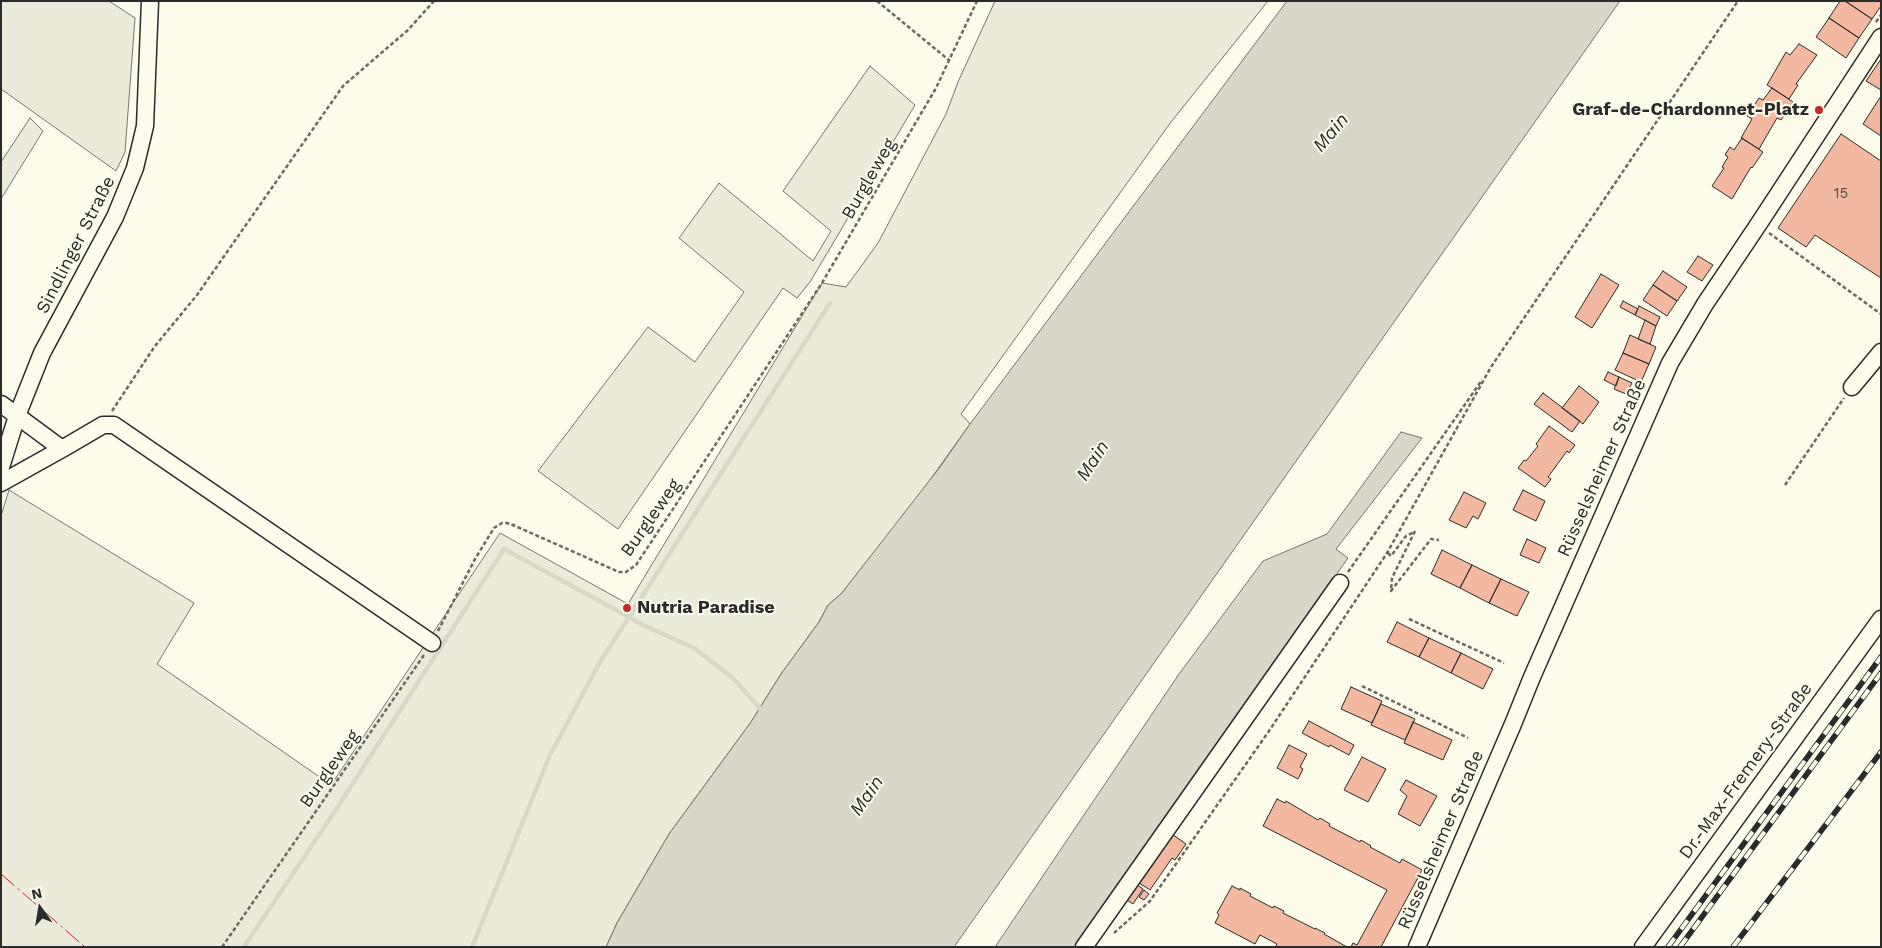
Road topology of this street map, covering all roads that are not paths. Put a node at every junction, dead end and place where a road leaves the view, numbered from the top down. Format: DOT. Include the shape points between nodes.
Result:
graph roads {
  1 [pos="150,1"];
  2 [pos="1881,37"];
  3 [pos="1881,352"];
  4 [pos="1852,387"];
  5 [pos="1,404"];
  6 [pos="16,416"];
  7 [pos="62,449"];
  8 [pos="1,467"];
  9 [pos="1,483"];
  10 [pos="1340,584"];
  11 [pos="1881,619"];
  12 [pos="432,643"];
  13 [pos="1084,947"];
  14 [pos="1417,947"];
  15 [pos="1643,947"];
  1 -- 6 [label="street, Sindlinger Straße" via="145,126 135,168 116,217 42,353"];
  2 -- 14 [label="street, Rüsselsheimer Straße" via="1705,304 1670,363"];
  3 -- 4 [label="street"];
  5 -- 6 [label="street"];
  6 -- 7 [label="street"];
  6 -- 8 [label="street, Sindlinger Straße"];
  7 -- 9 [label="street"];
  7 -- 12 [label="street" via="103,425 114,425"];
  10 -- 13 [label="street"];
  11 -- 15 [label="street, Dr.-Max-Fremery-Straße"];
}
